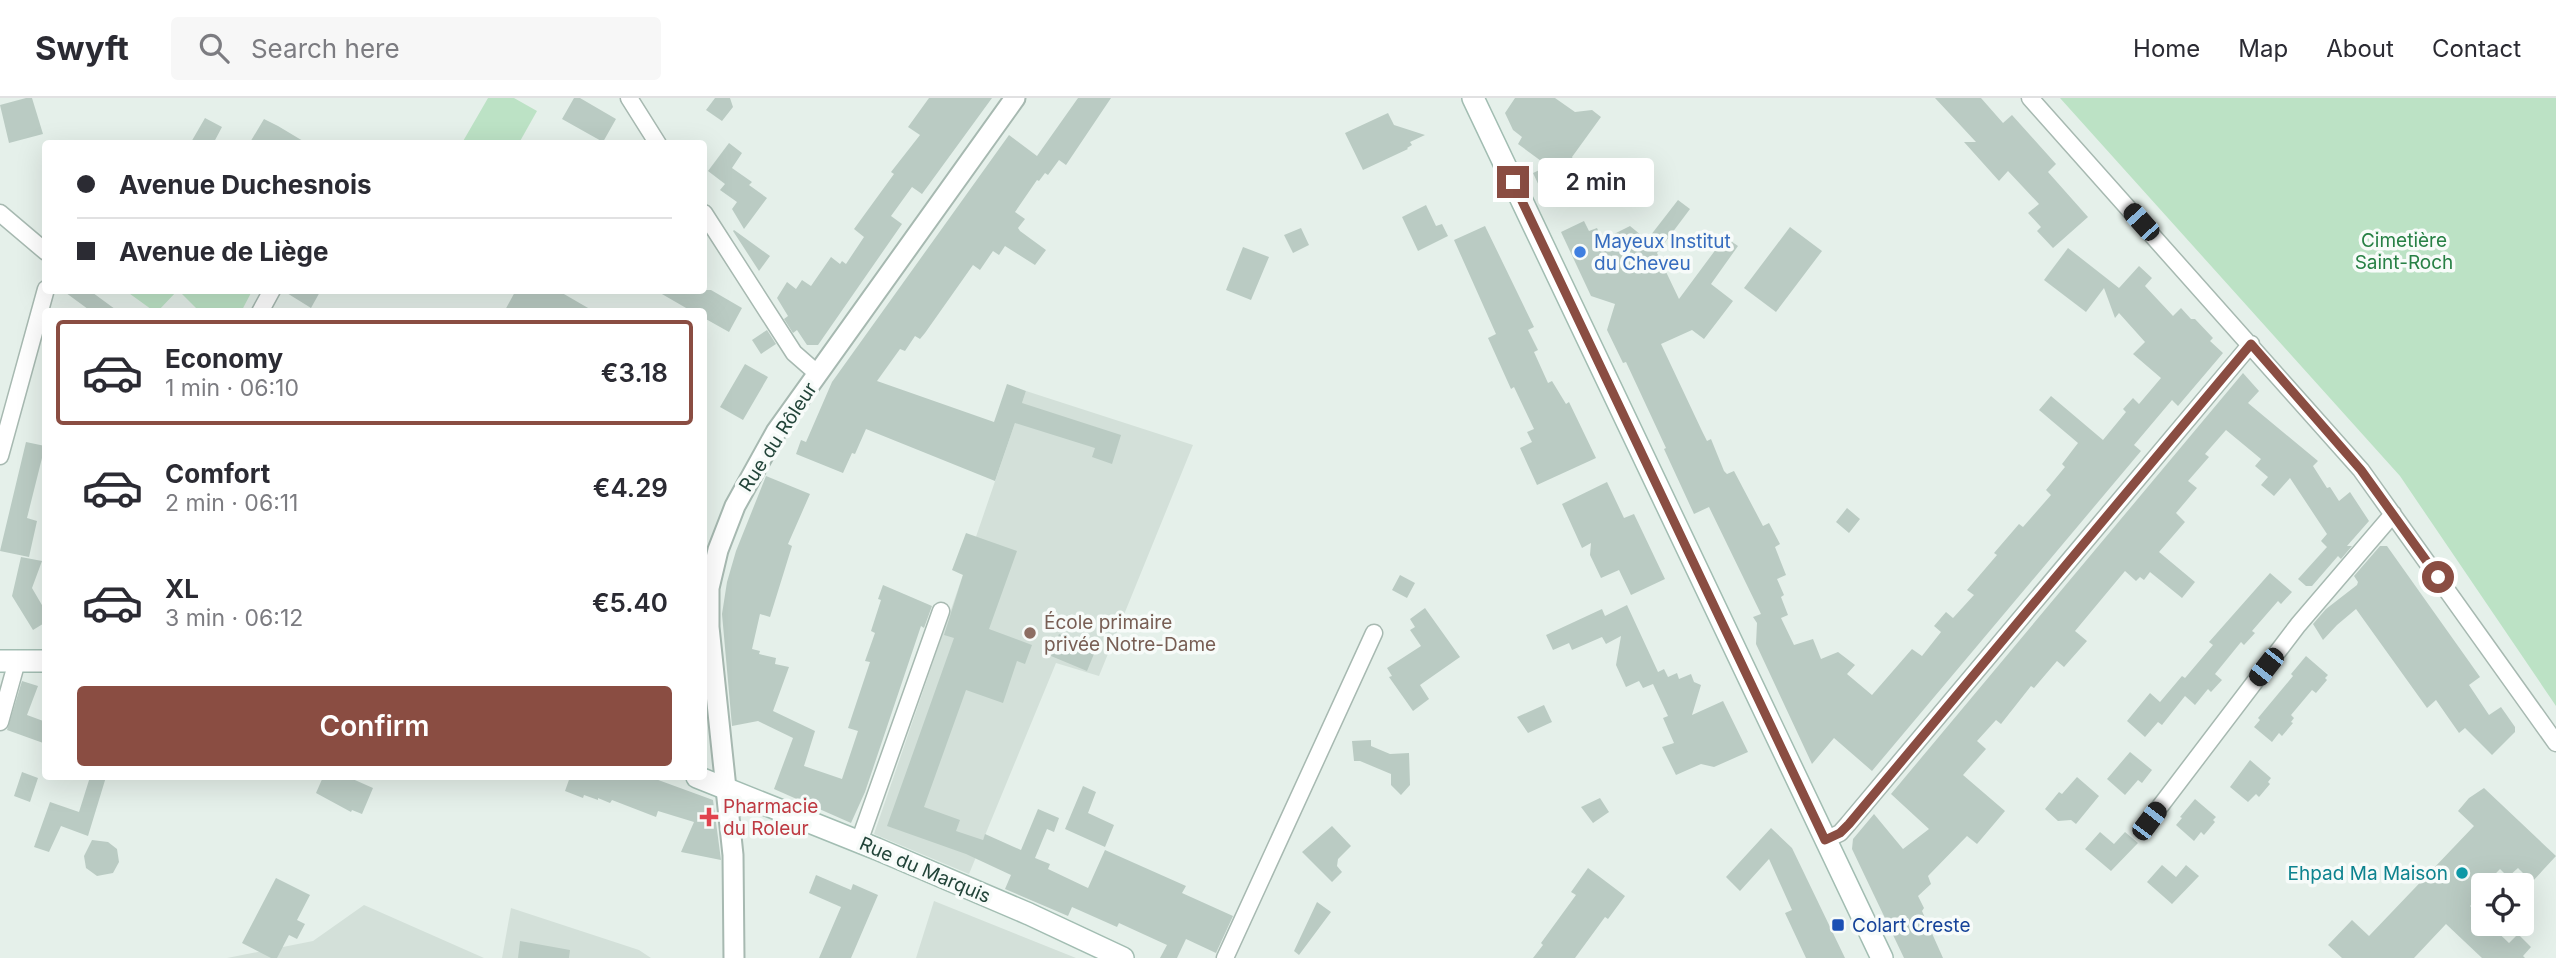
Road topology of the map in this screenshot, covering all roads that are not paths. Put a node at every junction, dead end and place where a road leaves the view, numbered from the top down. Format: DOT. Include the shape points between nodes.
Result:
graph roads {
  1 [pos="629,98"];
  2 [pos="1015,98"];
  3 [pos="1473,98"];
  4 [pos="2031,98"];
  5 [pos="655,140"];
  6 [pos="0,213"];
  7 [pos="707,218"];
  8 [pos="42,248"];
  9 [pos="45,294"];
  10 [pos="2251,344"];
  11 [pos="818,374"];
  12 [pos="0,456"];
  13 [pos="2393,514"];
  14 [pos="941,611"];
  15 [pos="1374,634"];
  16 [pos="8,661"];
  17 [pos="42,661"];
  18 [pos="0,722"];
  19 [pos="2556,743"];
  20 [pos="705,780"];
  21 [pos="726,788"];
  22 [pos="2149,821"];
  23 [pos="1825,840"];
  24 [pos="859,842"];
  25 [pos="734,958"];
  26 [pos="1123,958"];
  27 [pos="1225,958"];
  28 [pos="1882,958"];
  1 -- 5 [label="street"];
  2 -- 11 [label="street, Rue du Rôleur"];
  3 -- 23 [label="main road"];
  4 -- 10 [label="street"];
  6 -- 8 [label="street"];
  7 -- 11 [label="street" via="794,353"];
  9 -- 12 [label="street"];
  10 -- 13 [label="street" via="2361,470"];
  10 -- 23 [label="street" via="1849,824"];
  11 -- 21 [label="street, Rue du Rôleur" via="747,482 711,575 709,627"];
  13 -- 19 [label="street"];
  13 -- 22 [label="street" via="2298,625"];
  14 -- 24 [label="street"];
  15 -- 27 [label="street"];
  16 -- 17 [label="main road"];
  16 -- 18 [label="street"];
  20 -- 21 [label="main road, Rue du Marquis"];
  21 -- 24 [label="main road, Rue du Marquis"];
  21 -- 25 [label="street, Rue du Rôleur" via="733,855"];
  23 -- 28 [label="main road"];
  24 -- 26 [label="main road, Rue du Marquis"];
}
